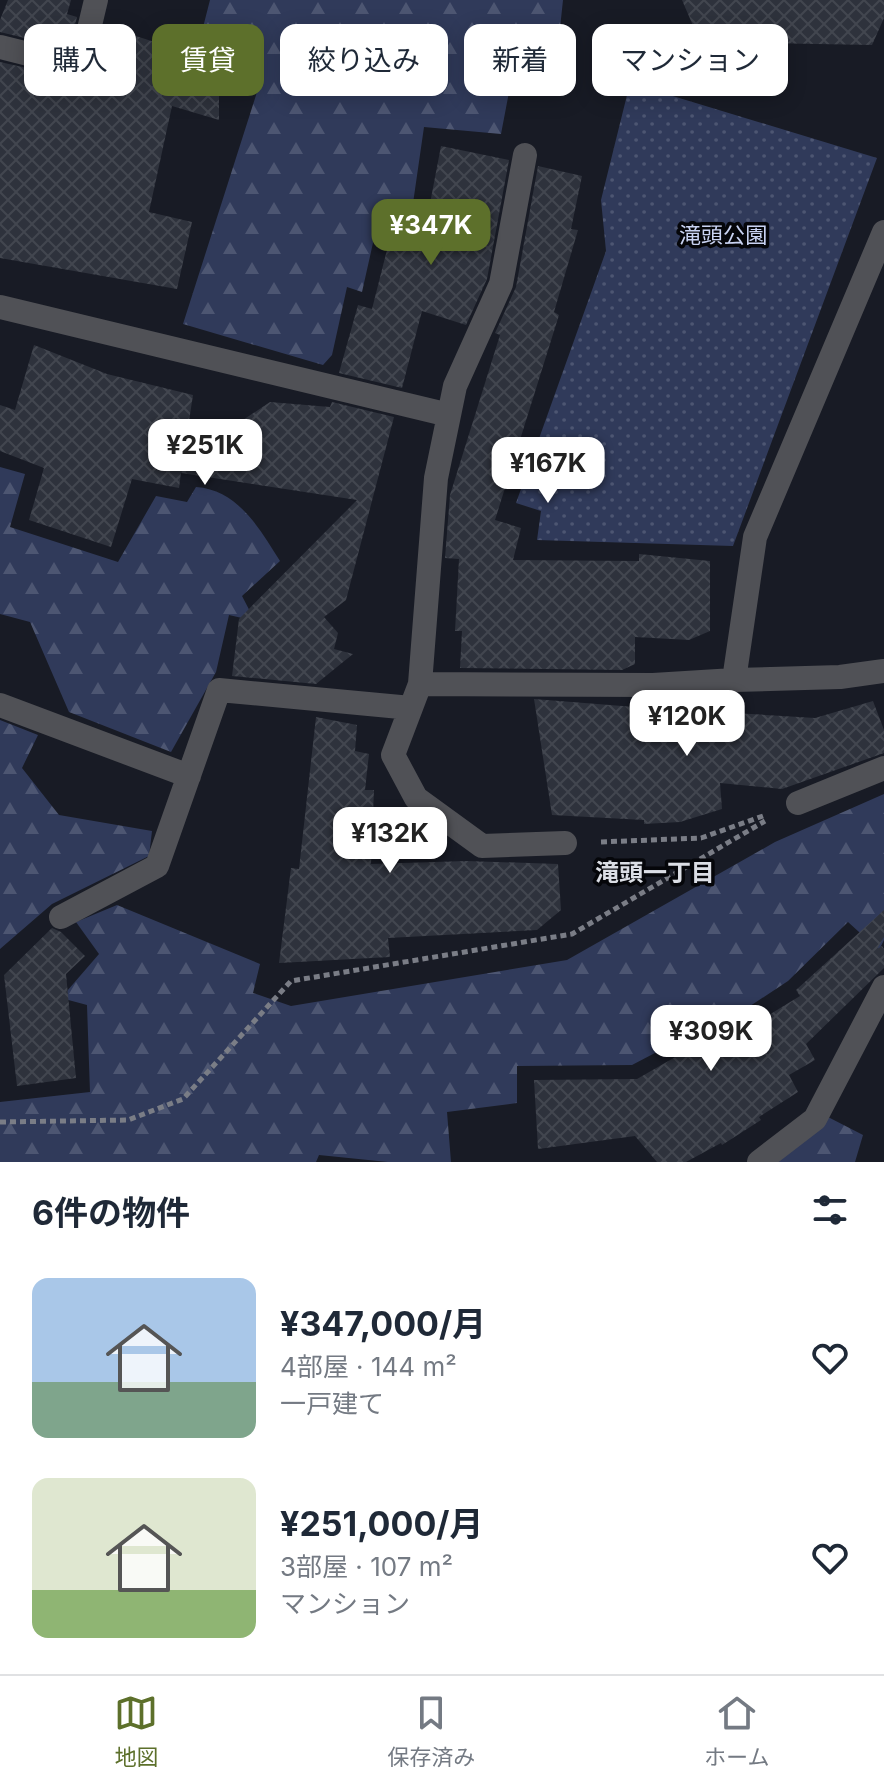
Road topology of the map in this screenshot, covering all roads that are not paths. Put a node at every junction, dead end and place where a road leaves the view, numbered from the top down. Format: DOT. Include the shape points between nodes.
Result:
graph roads {
  1 [pos="96,0"];
  2 [pos="0,47"];
  3 [pos="525,155"];
  4 [pos="884,232"];
  5 [pos="0,307"];
  6 [pos="449,415"];
  7 [pos="884,671"];
  8 [pos="734,680"];
  9 [pos="420,684"];
  10 [pos="0,705"];
  11 [pos="411,708"];
  12 [pos="884,768"];
  13 [pos="189,776"];
  14 [pos="798,803"];
  15 [pos="565,843"];
  16 [pos="61,917"];
  17 [pos="884,987"];
  18 [pos="759,1162"];
  1 -- 2 [label="street" via="80,67"];
  3 -- 6 [label="street" via="501,284 455,386"];
  4 -- 8 [label="street" via="755,537"];
  5 -- 6 [label="street"];
  6 -- 9 [label="street" via="436,478"];
  7 -- 8 [label="street"];
  8 -- 9 [label="street"];
  9 -- 11 [label="street"];
  10 -- 13 [label="street"];
  11 -- 13 [label="street" via="219,690"];
  11 -- 15 [label="street" via="393,755 416,798 482,846"];
  12 -- 14 [label="street"];
  13 -- 16 [label="street" via="157,866"];
  17 -- 18 [label="street" via="815,1119"];
}
